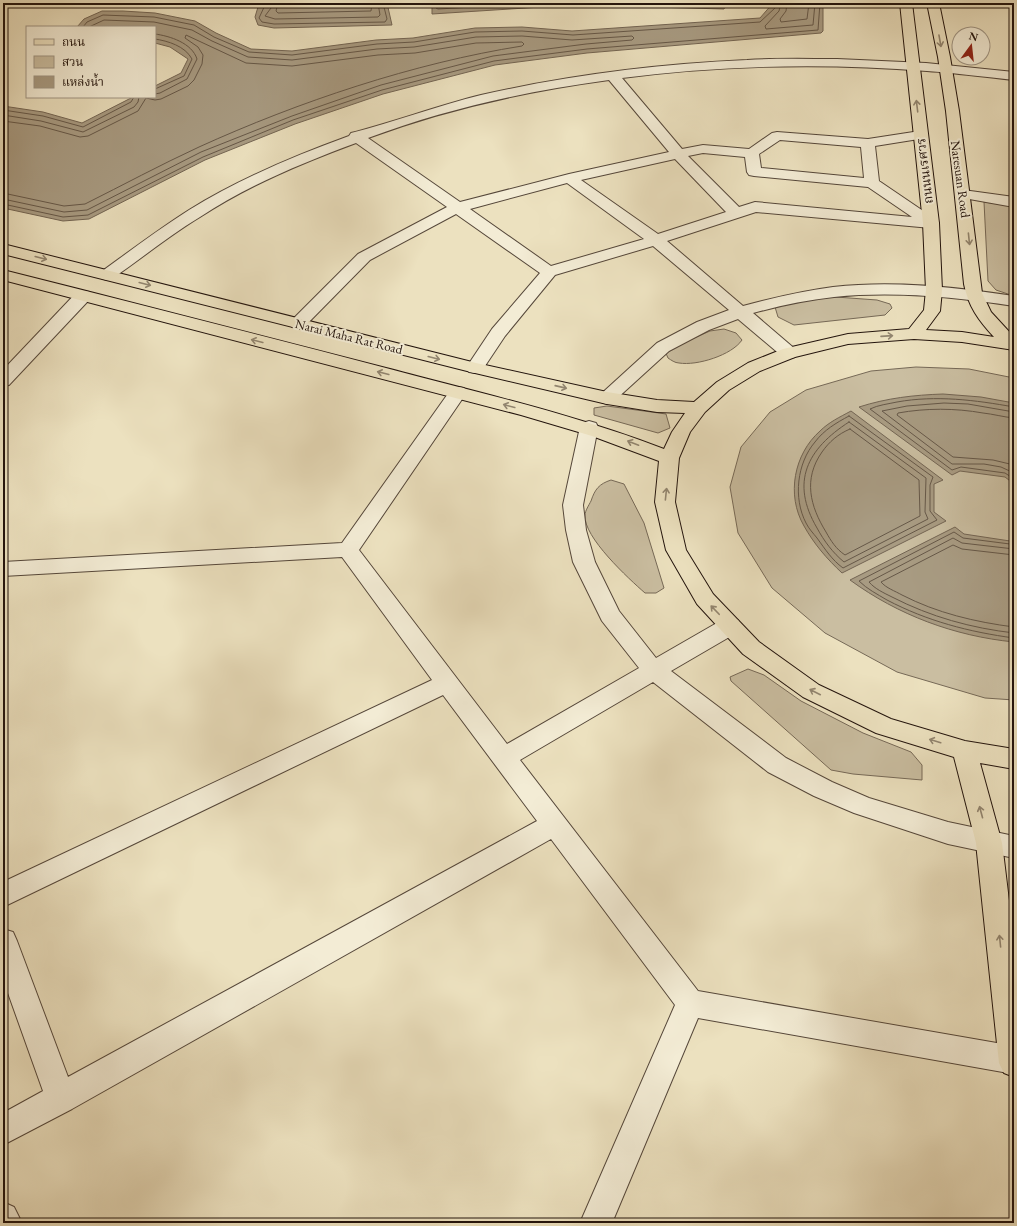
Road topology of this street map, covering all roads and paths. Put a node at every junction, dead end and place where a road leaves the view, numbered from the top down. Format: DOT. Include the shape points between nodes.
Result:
graph roads {
  1 [pos="906,3"];
  2 [pos="932,3"];
  3 [pos="912,66"];
  4 [pos="945,68"];
  5 [pos="612,75"];
  6 [pos="1014,76"];
  7 [pos="920,135"];
  8 [pos="356,136"];
  9 [pos="868,143"];
  10 [pos="752,153"];
  11 [pos="678,155"];
  12 [pos="569,178"];
  13 [pos="872,183"];
  14 [pos="963,194"];
  15 [pos="1014,202"];
  16 [pos="456,208"];
  17 [pos="736,213"];
  18 [pos="930,223"];
  19 [pos="656,240"];
  20 [pos="3,249"];
  21 [pos="548,272"];
  22 [pos="3,275"];
  23 [pos="107,275"];
  24 [pos="934,290"];
  25 [pos="974,294"];
  26 [pos="83,296"];
  27 [pos="1014,301"];
  28 [pos="740,311"];
  29 [pos="298,323"];
  30 [pos="914,334"];
  31 [pos="1012,345"];
  32 [pos="789,353"];
  33 [pos="475,368"];
  34 [pos="3,381"];
  35 [pos="458,392"];
  36 [pos="607,398"];
  37 [pos="698,408"];
  38 [pos="589,428"];
  39 [pos="669,458"];
  40 [pos="348,550"];
  41 [pos="3,569"];
  42 [pos="730,626"];
  43 [pos="653,670"];
  44 [pos="446,683"];
  45 [pos="965,751"];
  46 [pos="505,758"];
  47 [pos="1014,759"];
  48 [pos="555,824"];
  49 [pos="1002,845"];
  50 [pos="3,895"];
  51 [pos="3,941"];
  52 [pos="690,1003"];
  53 [pos="1014,1060"];
  54 [pos="1014,1063"];
  55 [pos="61,1098"];
  56 [pos="3,1130"];
  57 [pos="3,1218"];
  58 [pos="6,1223"];
  59 [pos="596,1223"];
  1 -- 3 [label="main road, ถนนนเรศวร"];
  2 -- 4 [label="main road, Naresuan Road, one-way"];
  3 -- 4 [label="street"];
  3 -- 5 [label="street" via="827,62 718,65"];
  7 -- 3 [label="main road, ถนนนเรศวร, one-way"];
  4 -- 6 [label="street"];
  4 -- 14 [label="main road, Naresuan Road"];
  5 -- 8 [label="street" via="525,89 448,108"];
  5 -- 11 [label="street"];
  7 -- 9 [label="street"];
  7 -- 18 [label="main road, ถนนนเรศวร"];
  8 -- 16 [label="street"];
  8 -- 23 [label="street" via="270,173 194,214"];
  9 -- 10 [label="street" via="777,136"];
  9 -- 13 [label="street"];
  10 -- 11 [label="street" via="703,149"];
  10 -- 13 [label="street" via="754,172"];
  11 -- 12 [label="street"];
  11 -- 17 [label="street"];
  12 -- 16 [label="street"];
  12 -- 19 [label="street"];
  13 -- 18 [label="street"];
  14 -- 15 [label="street"];
  14 -- 25 [label="main road, Naresuan Road, one-way"];
  16 -- 21 [label="street"];
  16 -- 29 [label="street" via="364,257"];
  17 -- 18 [label="street" via="755,207"];
  17 -- 19 [label="street"];
  18 -- 24 [label="main road, ถนนนเรศวร"];
  19 -- 21 [label="street"];
  19 -- 28 [label="street"];
  20 -- 23 [label="main road, Narai Maha Rat Road, one-way"];
  21 -- 33 [label="street" via="498,333"];
  22 -- 26 [label="main road, Narai Maha Rat Road"];
  23 -- 29 [label="main road, Narai Maha Rat Road, one-way"];
  24 -- 25 [label="street"];
  24 -- 28 [label="street" via="840,291 799,297"];
  24 -- 30 [label="main road, ถนนนเรศวร" via="932,311"];
  25 -- 27 [label="street"];
  25 -- 31 [label="main road, Naresuan Road" via="987,320"];
  26 -- 34 [label="street"];
  35 -- 26 [label="main road, Narai Maha Rat Road, one-way"];
  28 -- 32 [label="street"];
  28 -- 36 [label="street" via="695,329 661,348"];
  29 -- 33 [label="main road, Narai Maha Rat Road, one-way"];
  30 -- 31 [label="main road" via="962,337"];
  32 -- 30 [label="main road, one-way" via="848,339"];
  32 -- 37 [label="main road" via="754,367 723,386"];
  33 -- 36 [label="main road, Narai Maha Rat Road, one-way"];
  38 -- 35 [label="main road, Narai Maha Rat Road, one-way"];
  35 -- 40 [label="street"];
  36 -- 37 [label="main road, Narai Maha Rat Road" via="657,406"];
  37 -- 39 [label="main road" via="681,432"];
  39 -- 38 [label="main road, Narai Maha Rat Road, one-way"];
  38 -- 43 [label="street" via="573,506 584,562 610,616"];
  42 -- 39 [label="main road, one-way" via="705,599 676,550 665,502"];
  40 -- 41 [label="street"];
  40 -- 44 [label="street"];
  42 -- 43 [label="street"];
  45 -- 42 [label="main road, one-way" via="884,726 811,690 751,648"];
  43 -- 46 [label="street"];
  43 -- 49 [label="street" via="784,769 863,806 948,833"];
  44 -- 46 [label="street"];
  44 -- 50 [label="street"];
  45 -- 47 [label="main road"];
  49 -- 45 [label="main road, one-way"];
  46 -- 48 [label="street"];
  48 -- 52 [label="street"];
  48 -- 55 [label="street"];
  53 -- 49 [label="main road, one-way"];
  51 -- 55 [label="street"];
  52 -- 53 [label="street"];
  52 -- 59 [label="street"];
  53 -- 54 [label="main road"];
  55 -- 56 [label="street"];
  57 -- 58 [label="street"];
}
